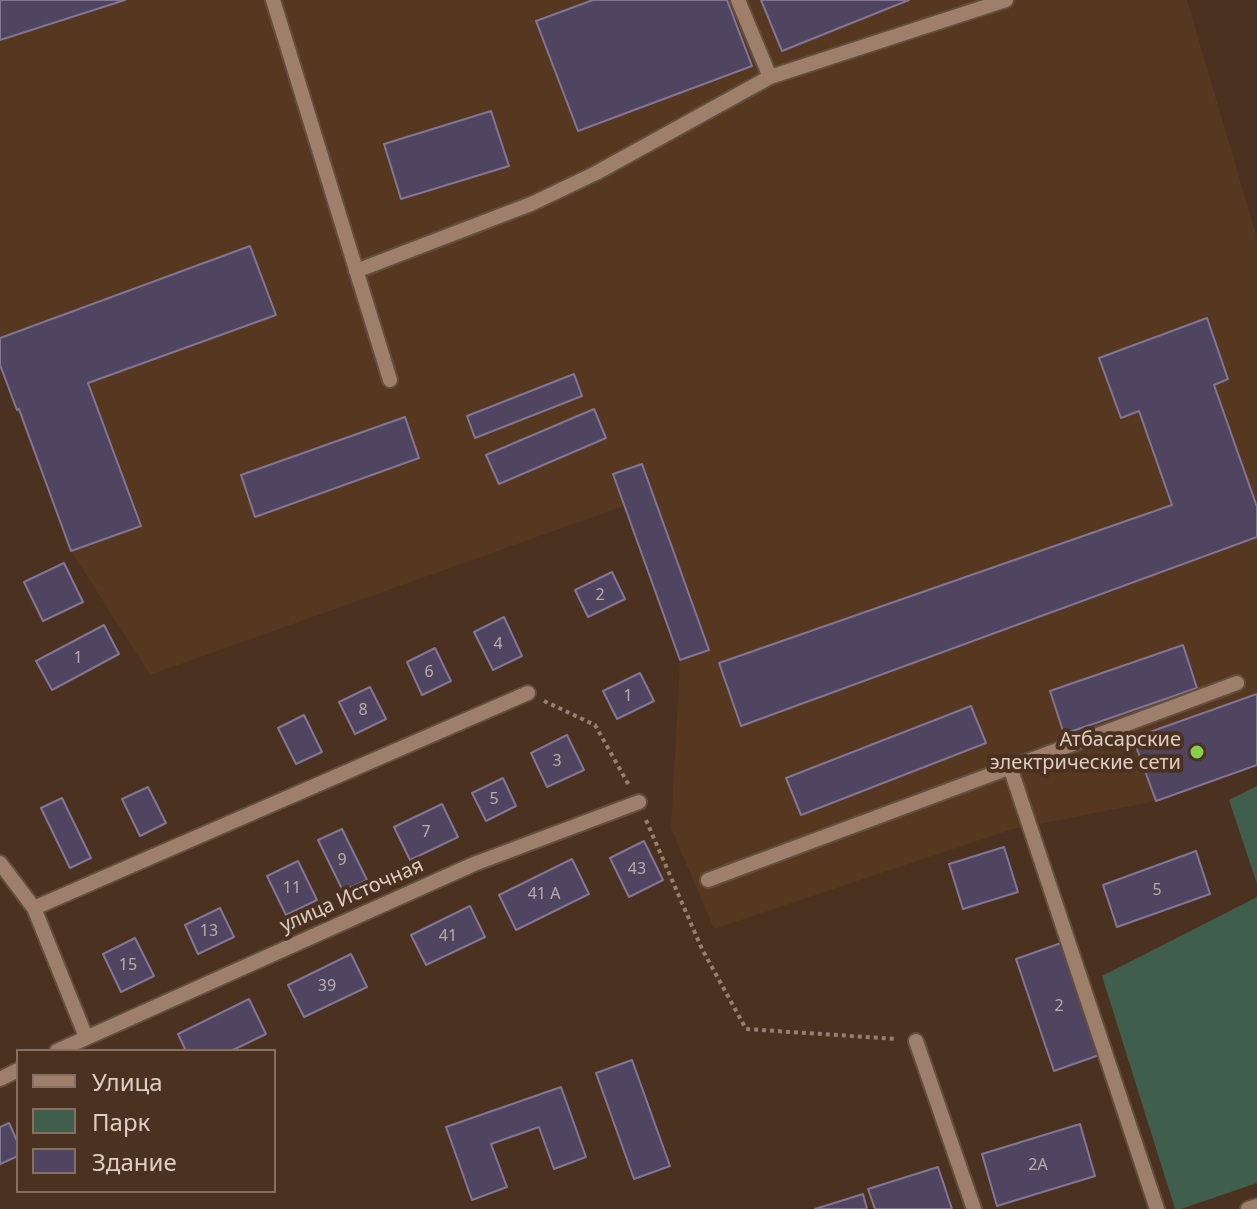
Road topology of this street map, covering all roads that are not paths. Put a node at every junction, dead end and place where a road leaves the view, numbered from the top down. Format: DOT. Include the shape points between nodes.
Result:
graph roads {
  1 [pos="273,0"];
  2 [pos="738,0"];
  3 [pos="1006,0"];
  4 [pos="770,77"];
  5 [pos="356,271"];
  6 [pos="390,380"];
  7 [pos="1237,683"];
  8 [pos="528,693"];
  9 [pos="1010,767"];
  10 [pos="639,802"];
  11 [pos="0,863"];
  12 [pos="708,880"];
  13 [pos="34,908"];
  14 [pos="86,1037"];
  15 [pos="916,1041"];
  16 [pos="61,1049"];
  17 [pos="1257,1206"];
  18 [pos="974,1209"];
  19 [pos="1157,1209"];
  20 [pos="1248,1209"];
  1 -- 5 [label="street"];
  2 -- 4 [label="street"];
  3 -- 4 [label="street"];
  4 -- 5 [label="street" via="531,204"];
  5 -- 6 [label="street"];
  7 -- 9 [label="street"];
  8 -- 13 [label="street"];
  9 -- 12 [label="street"];
  9 -- 19 [label="street"];
  10 -- 14 [label="street, улица Источная" via="474,864"];
  11 -- 13 [label="street"];
  13 -- 14 [label="street"];
  14 -- 16 [label="street, улица Источная"];
  15 -- 18 [label="street"];
  17 -- 20 [label="street"];
}
